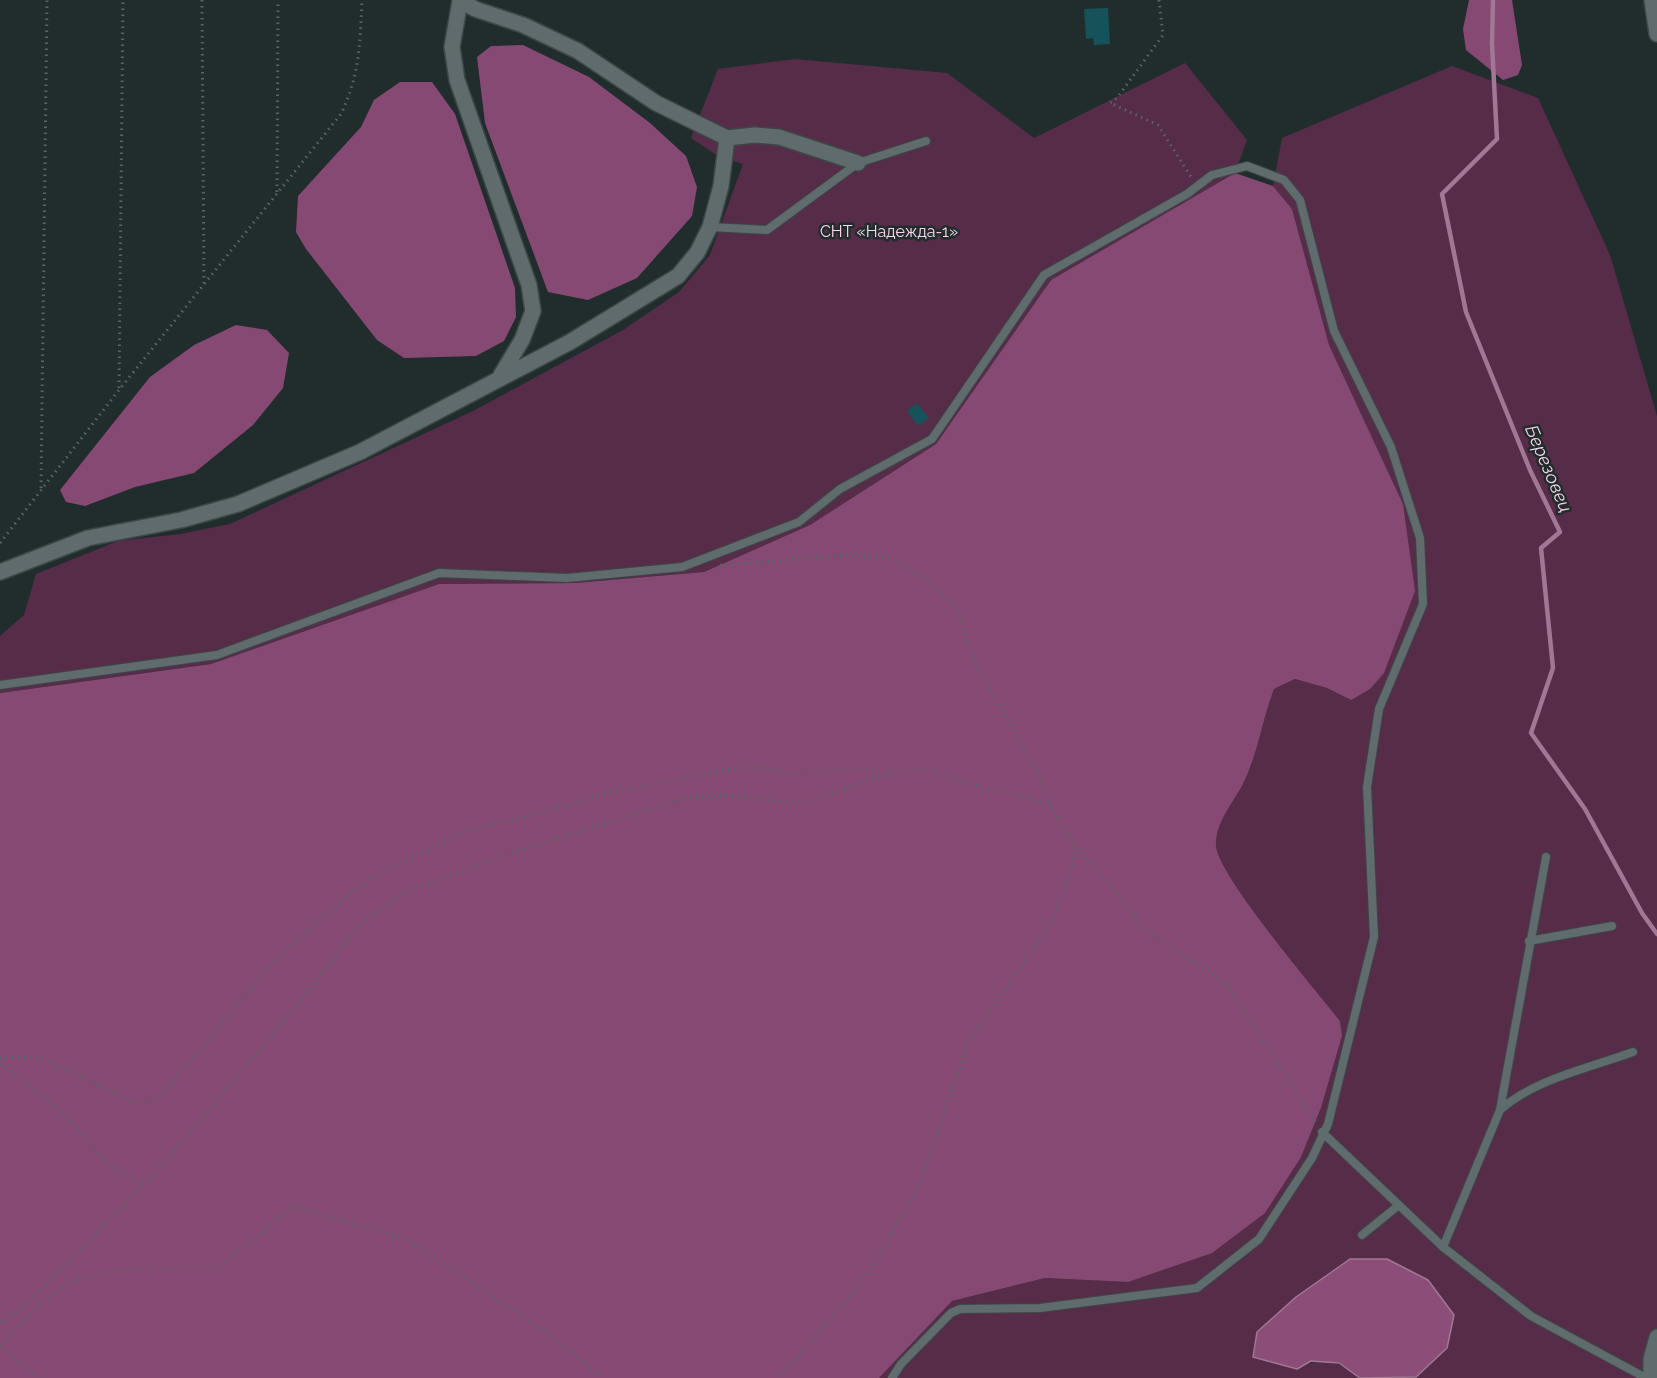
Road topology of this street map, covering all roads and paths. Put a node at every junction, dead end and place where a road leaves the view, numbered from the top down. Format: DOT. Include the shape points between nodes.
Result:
graph roads {
  1 [pos="47,0"];
  2 [pos="123,0"];
  3 [pos="202,0"];
  4 [pos="278,0"];
  5 [pos="362,0"];
  6 [pos="460,0"];
  7 [pos="1159,0"];
  8 [pos="1652,0"];
  9 [pos="1657,34"];
  10 [pos="727,138"];
  11 [pos="926,141"];
  12 [pos="858,163"];
  13 [pos="1197,186"];
  14 [pos="277,194"];
  15 [pos="710,227"];
  16 [pos="204,285"];
  17 [pos="498,379"];
  18 [pos="119,390"];
  19 [pos="41,490"];
  20 [pos="0,543"];
  21 [pos="715,565"];
  22 [pos="0,572"];
  23 [pos="0,685"];
  24 [pos="897,772"];
  25 [pos="1051,806"];
  26 [pos="1077,849"];
  27 [pos="1546,857"];
  28 [pos="1612,927"];
  29 [pos="1529,941"];
  30 [pos="1633,1052"];
  31 [pos="0,1058"];
  32 [pos="0,1064"];
  33 [pos="1500,1110"];
  34 [pos="1322,1132"];
  35 [pos="144,1182"];
  36 [pos="1399,1205"];
  37 [pos="1362,1235"];
  38 [pos="1443,1247"];
  39 [pos="0,1321"];
  40 [pos="1657,1337"];
  41 [pos="0,1346"];
  42 [pos="38,1378"];
  43 [pos="604,1378"];
  44 [pos="780,1378"];
  45 [pos="892,1378"];
  46 [pos="1646,1378"];
  47 [pos="1652,1378"];
  1 -- 19 [label="path"];
  2 -- 18 [label="path"];
  3 -- 16 [label="path"];
  4 -- 14 [label="path"];
  5 -- 14 [label="path" via="359,64 352,92 341,114"];
  6 -- 10 [label="street" via="578,51 656,103"];
  6 -- 17 [label="street" via="452,47 457,80 529,285 533,311 522,340"];
  7 -- 13 [label="path" via="1163,35 1110,104 1158,125"];
  8 -- 9 [label="street"];
  10 -- 12 [label="street" via="779,137"];
  10 -- 15 [label="street" via="721,186"];
  11 -- 12 [label="lane"];
  12 -- 15 [label="lane" via="767,230"];
  13 -- 23 [label="lane" via="1044,275 932,439 840,489 799,522 682,567 567,578 439,573 217,655"];
  13 -- 34 [label="lane" via="1212,175 1247,166 1284,180 1300,200 1334,331 1391,447 1420,537 1423,604 1379,709 1367,787 1374,937 1328,1124"];
  14 -- 16 [label="path"];
  15 -- 17 [label="street" via="697,253 678,276 570,342"];
  16 -- 18 [label="path"];
  17 -- 22 [label="street" via="360,452 238,504 181,520 88,537"];
  18 -- 19 [label="path"];
  19 -- 20 [label="path"];
  21 -- 25 [label="path" via="849,555 890,558 928,580 957,608 972,656 1037,771"];
  24 -- 25 [label="path" via="929,769"];
  24 -- 31 [label="path" via="854,769 787,773 738,768 607,793 464,832 371,878 325,914 269,966 159,1098 137,1104 40,1057"];
  24 -- 35 [label="path" via="814,799 785,802 720,795 687,798 516,851 405,892 360,924 197,1125"];
  25 -- 26 [label="path"];
  26 -- 34 [label="path" via="1143,928 1227,984"];
  26 -- 44 [label="path" via="1053,921 969,1041 919,1184 869,1273"];
  27 -- 29 [label="lane"];
  28 -- 29 [label="lane"];
  29 -- 33 [label="lane"];
  30 -- 33 [label="lane" via="1530,1089"];
  32 -- 35 [label="path" via="60,1110 128,1178"];
  33 -- 38 [label="lane"];
  34 -- 36 [label="lane"];
  34 -- 45 [label="lane" via="1311,1158 1259,1239 1197,1288 1040,1308 960,1309 934,1330"];
  35 -- 39 [label="path" via="46,1284 6,1321"];
  36 -- 37 [label="lane"];
  36 -- 38 [label="lane"];
  38 -- 46 [label="lane" via="1531,1316"];
  40 -- 47 [label="street"];
  41 -- 42 [label="path"];
  41 -- 43 [label="path" via="64,1287 93,1274 219,1268 293,1206 407,1239 542,1330"];
}
